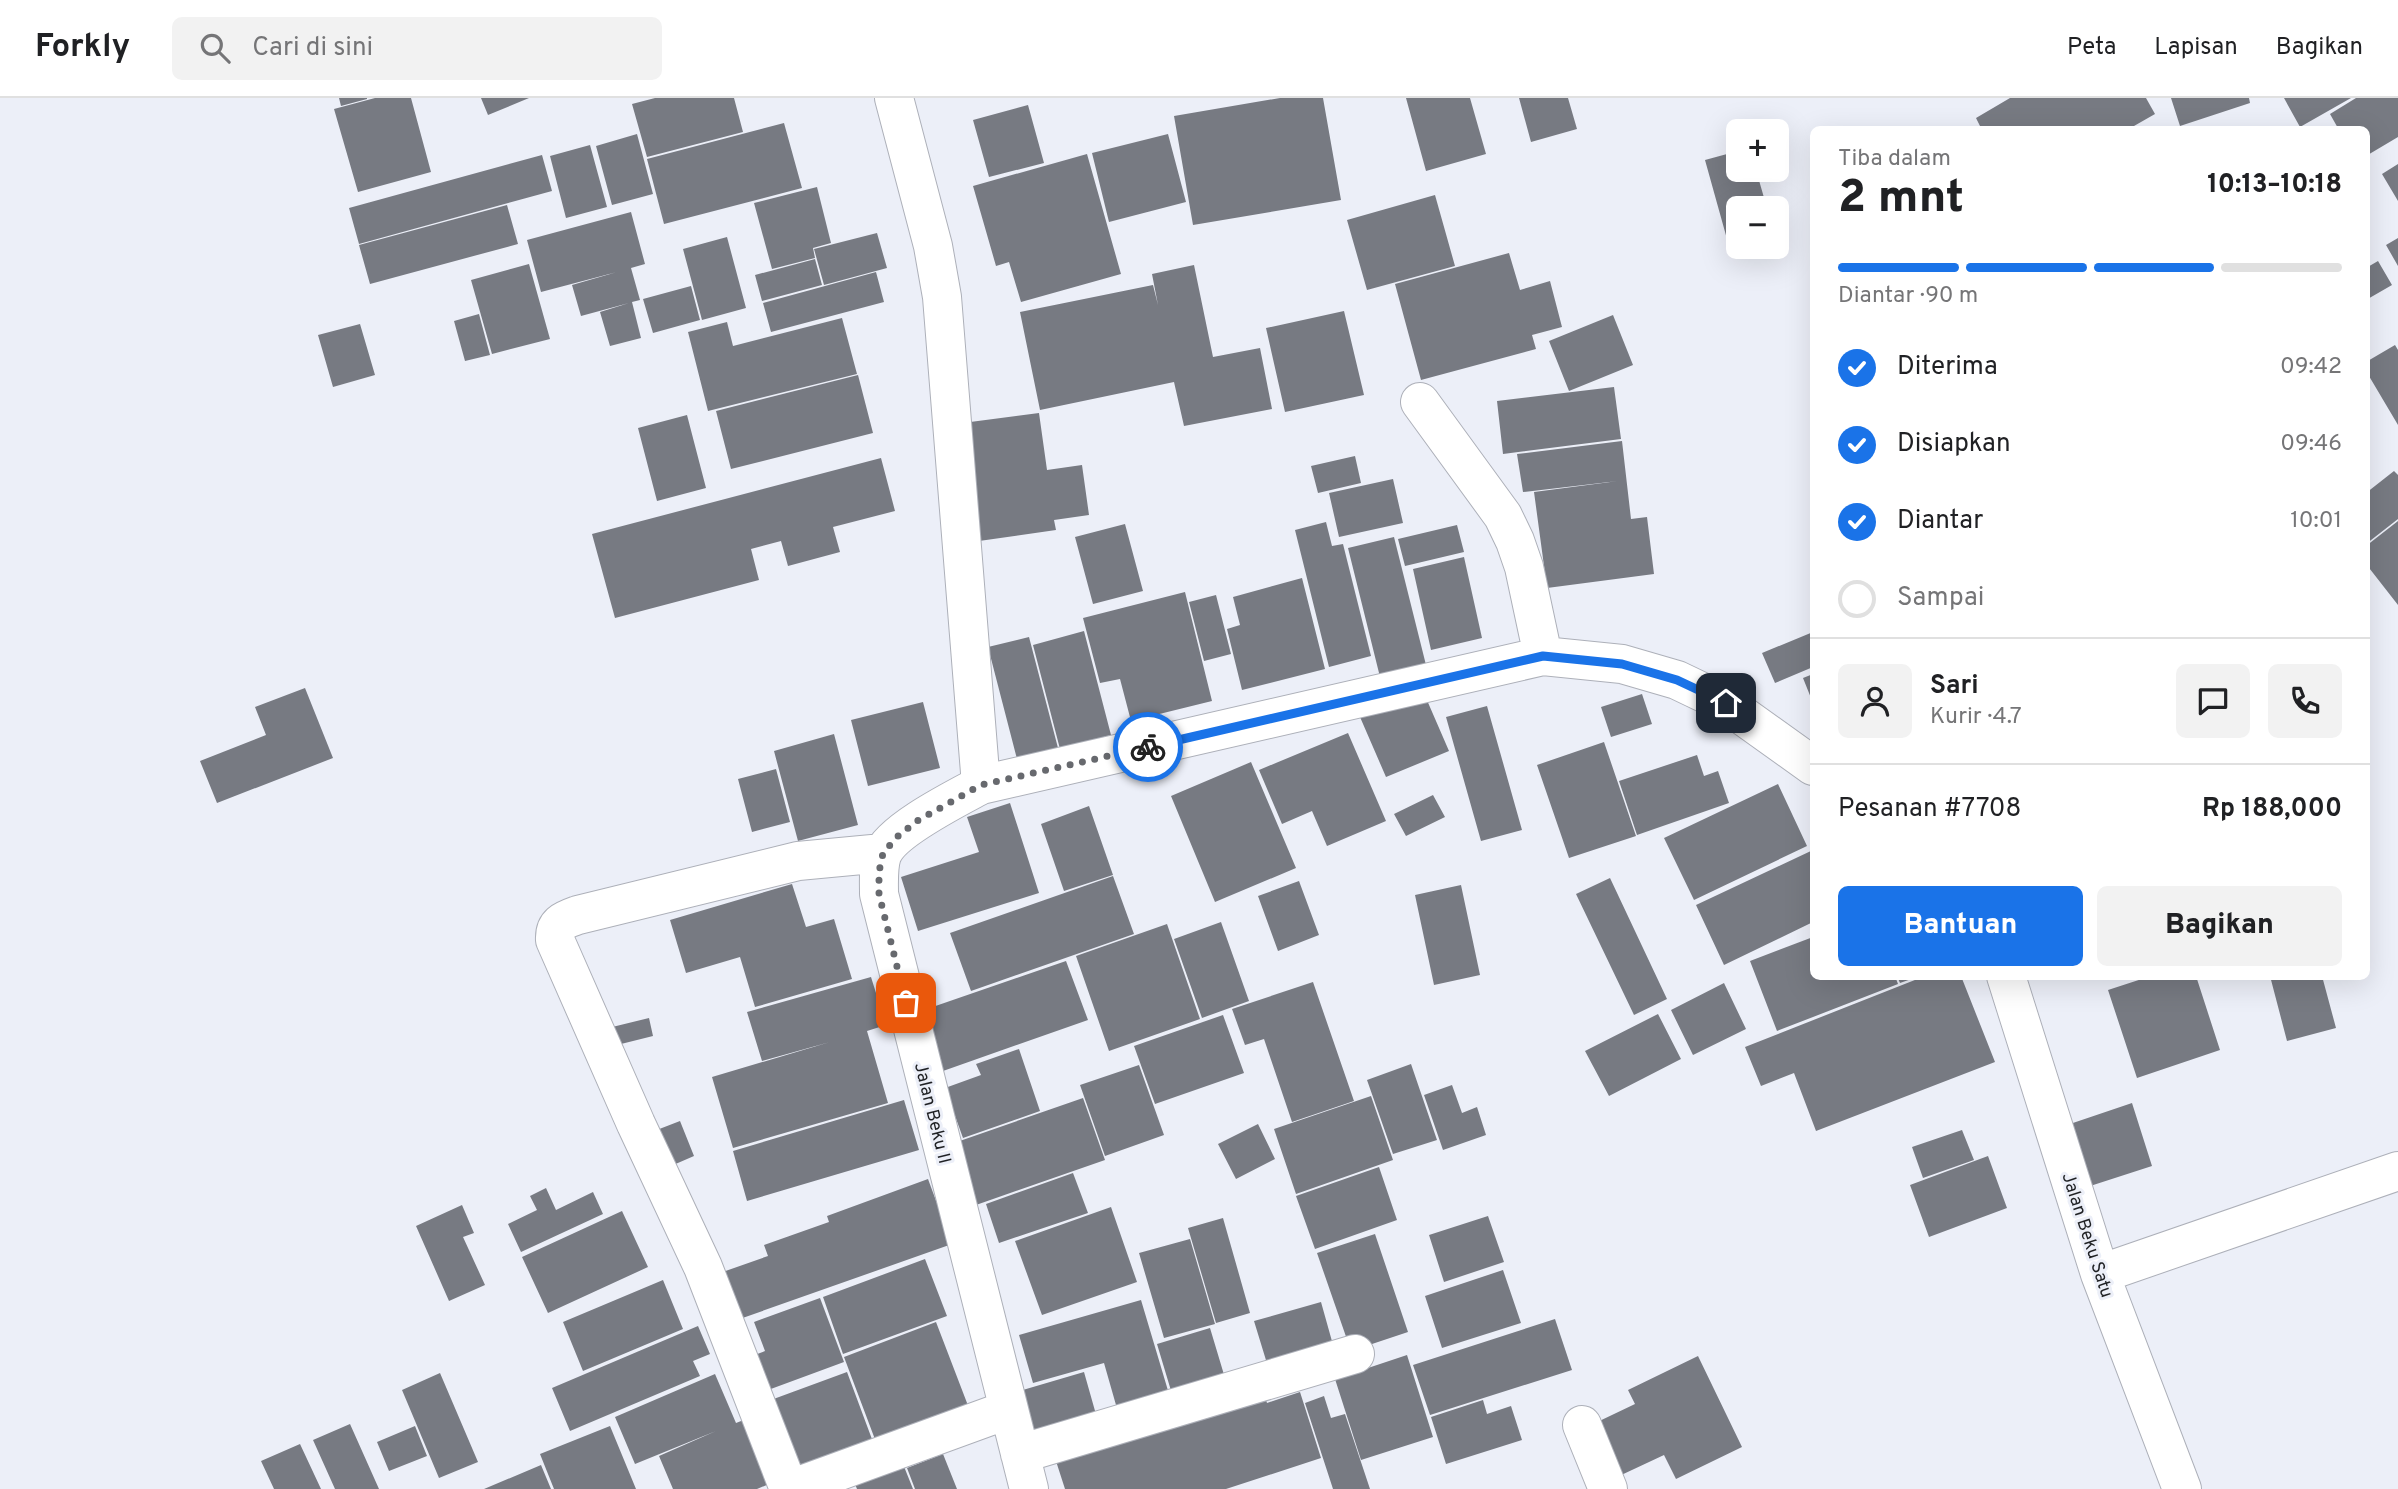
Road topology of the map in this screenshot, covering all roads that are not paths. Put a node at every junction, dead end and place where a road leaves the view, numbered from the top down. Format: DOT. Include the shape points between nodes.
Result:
graph roads {
  1 [pos="894,98"];
  2 [pos="1420,402"];
  3 [pos="1543,656"];
  4 [pos="1810,764"];
  5 [pos="981,785"];
  6 [pos="883,853"];
  7 [pos="2007,980"];
  8 [pos="2398,1171"];
  9 [pos="2100,1274"];
  10 [pos="1355,1354"];
  11 [pos="1007,1410"];
  12 [pos="1582,1425"];
  13 [pos="1024,1472"];
  14 [pos="789,1489"];
  15 [pos="1608,1489"];
  16 [pos="2182,1489"];
  1 -- 5 [label="street" via="942,298"];
  2 -- 3 [label="street" via="1509,528 1524,567"];
  3 -- 4 [label="street" via="1622,664 1677,680 1726,703"];
  3 -- 5 [label="street"];
  5 -- 6 [label="street" via="917,821"];
  6 -- 11 [label="street, Jalan Beku II" via="879,894"];
  6 -- 14 [label="street" via="798,861 578,915 563,920 555,932 636,1125 703,1268"];
  7 -- 9 [label="street, Jalan Beku Satu"];
  8 -- 9 [label="street"];
  9 -- 16 [label="street, Jalan Beku Satu"];
  10 -- 13 [label="street"];
  11 -- 13 [label="street, Jalan Beku II"];
  11 -- 14 [label="street"];
  12 -- 15 [label="street"];
}
